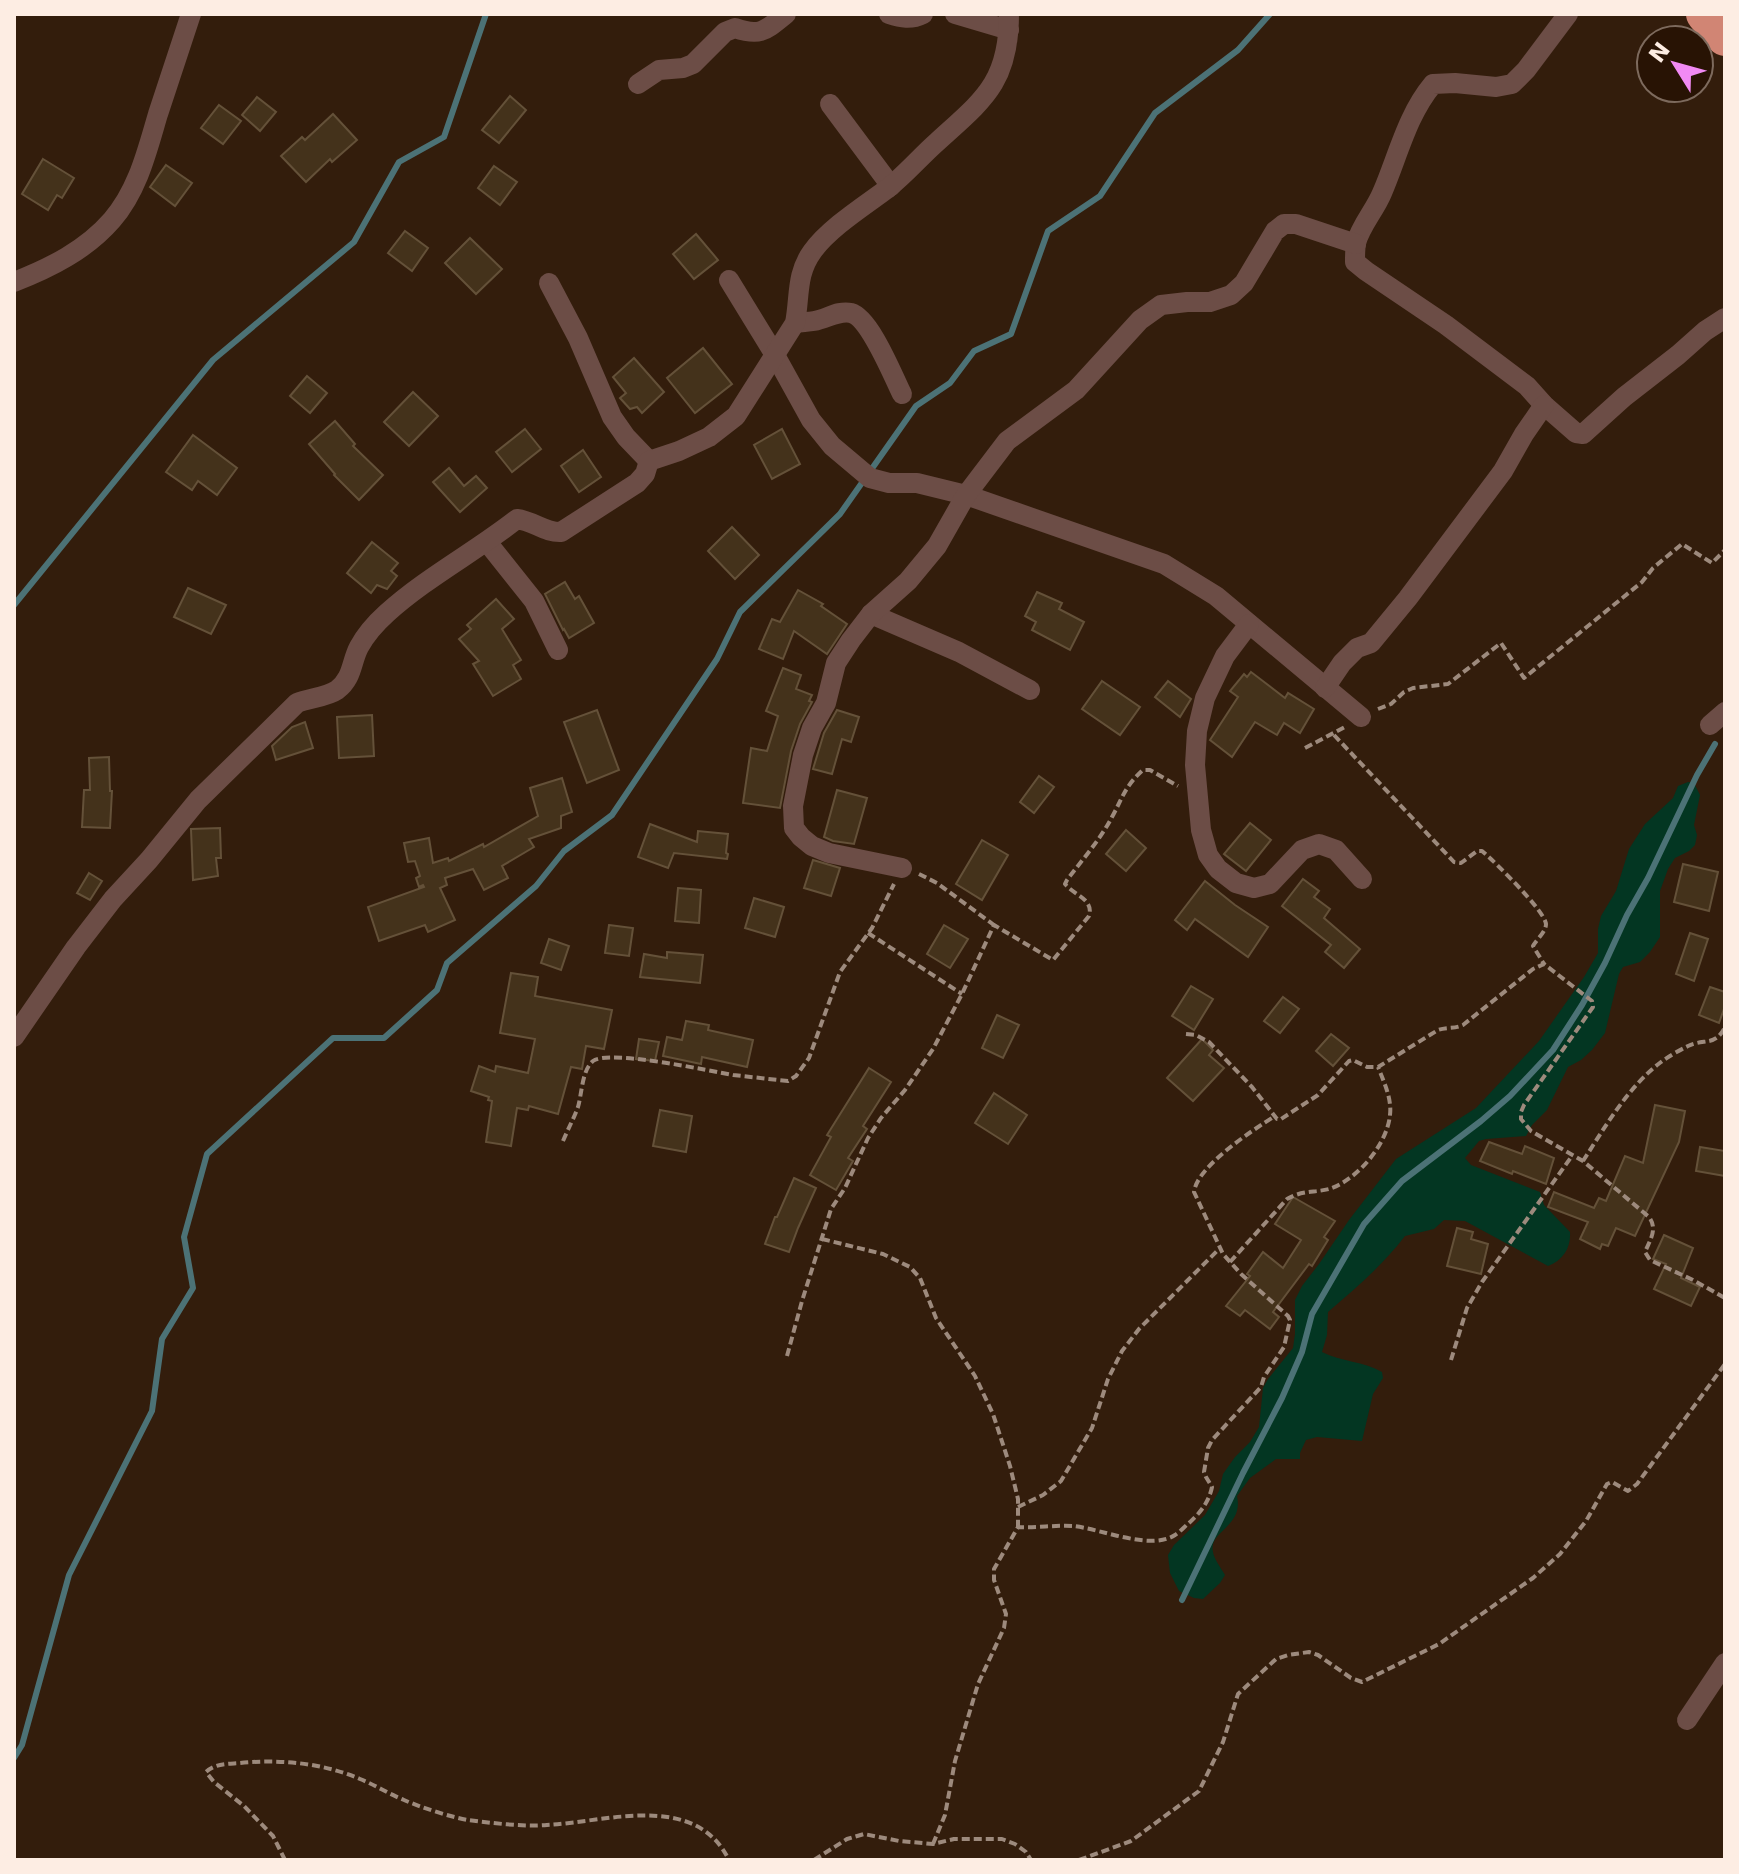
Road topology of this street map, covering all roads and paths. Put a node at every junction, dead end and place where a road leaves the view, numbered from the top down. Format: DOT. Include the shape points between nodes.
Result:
graph roads {
  1 [pos="191,14"];
  2 [pos="786,14"];
  3 [pos="889,14"];
  4 [pos="923,14"];
  5 [pos="955,14"];
  6 [pos="1568,14"];
  7 [pos="1705,14"];
  8 [pos="1009,22"];
  9 [pos="1725,37"];
  10 [pos="638,84"];
  11 [pos="830,104"];
  12 [pos="891,186"];
  13 [pos="1356,244"];
  14 [pos="729,280"];
  15 [pos="14,282"];
  16 [pos="549,283"];
  17 [pos="1725,318"];
  18 [pos="795,323"];
  19 [pos="775,355"];
  20 [pos="902,394"];
  21 [pos="1544,405"];
  22 [pos="649,461"];
  23 [pos="966,495"];
  24 [pos="487,542"];
  25 [pos="1725,550"];
  26 [pos="871,614"];
  27 [pos="1249,624"];
  28 [pos="558,650"];
  29 [pos="1325,688"];
  30 [pos="1030,690"];
  31 [pos="1361,717"];
  32 [pos="1334,734"];
  33 [pos="1305,748"];
  34 [pos="1198,797"];
  35 [pos="902,868"];
  36 [pos="1362,879"];
  37 [pos="994,925"];
  38 [pos="868,933"];
  39 [pos="1544,964"];
  40 [pos="962,994"];
  41 [pos="1725,1027"];
  42 [pos="1186,1034"];
  43 [pos="14,1037"];
  44 [pos="1378,1067"];
  45 [pos="1275,1116"];
  46 [pos="563,1141"];
  47 [pos="1572,1156"];
  48 [pos="1583,1161"];
  49 [pos="822,1239"];
  50 [pos="1220,1248"];
  51 [pos="1230,1262"];
  52 [pos="1725,1298"];
  53 [pos="787,1356"];
  54 [pos="1451,1360"];
  55 [pos="1725,1364"];
  56 [pos="1018,1507"];
  57 [pos="1018,1527"];
  58 [pos="1725,1663"];
  59 [pos="1687,1720"];
  60 [pos="933,1844"];
  61 [pos="285,1860"];
  62 [pos="729,1860"];
  63 [pos="814,1860"];
  64 [pos="1031,1860"];
  65 [pos="1079,1860"];
  1 -- 15 [label="street" via="129,197 90,242"];
  2 -- 10 [label="street" via="758,32 725,32 693,64 659,70"];
  3 -- 4 [label="street" via="901,19"];
  5 -- 8 [label="street"];
  6 -- 13 [label="street" via="1512,84 1433,84 1406,129"];
  7 -- 9 [label="highway"];
  8 -- 12 [label="street" via="1002,64 988,94"];
  11 -- 12 [label="street"];
  12 -- 18 [label="street" via="811,252 800,273"];
  13 -- 21 [label="street" via="1355,262 1527,386"];
  13 -- 23 [label="street" via="1284,224 1231,295 1161,305 1140,320 1076,390 1007,441"];
  14 -- 19 [label="street"];
  16 -- 22 [label="street" via="612,417"];
  17 -- 21 [label="street" via="1583,434"];
  18 -- 19 [label="street"];
  18 -- 20 [label="street" via="830,314 851,313 863,319"];
  19 -- 22 [label="street" via="736,416 709,437"];
  19 -- 23 [label="street" via="811,420 870,478"];
  21 -- 29 [label="street" via="1503,471 1408,598 1371,643 1342,663"];
  22 -- 24 [label="street" via="637,483 561,532 517,519"];
  23 -- 26 [label="street" via="937,546"];
  23 -- 27 [label="street" via="1164,564"];
  24 -- 28 [label="street" via="534,601"];
  24 -- 43 [label="street" via="387,613 358,648 343,685 297,703 198,800 113,899"];
  25 -- 31 [label="path" via="1712,563 1682,544 1524,678 1501,643 1448,684 1413,688"];
  26 -- 30 [label="street"];
  26 -- 35 [label="street" via="836,663 826,703 812,728 799,772 794,828 812,846 829,853"];
  27 -- 29 [label="street"];
  27 -- 34 [label="street" via="1225,656 1205,698 1197,731"];
  29 -- 31 [label="street"];
  31 -- 32 [label="path"];
  32 -- 33 [label="path"];
  32 -- 39 [label="path" via="1454,862 1482,851 1530,899 1546,925 1533,946"];
  34 -- 36 [label="street" via="1208,855 1236,883 1254,888 1270,884 1302,850 1319,844 1336,850"];
  34 -- 37 [label="path" via="1150,770 1134,778 1065,884 1091,908 1053,960"];
  35 -- 37 [label="path" via="937,883"];
  35 -- 38 [label="path"];
  37 -- 40 [label="path"];
  38 -- 40 [label="path"];
  38 -- 46 [label="path" via="840,972 809,1058 796,1076 788,1081 598,1058 587,1070"];
  39 -- 44 [label="path" via="1463,1025 1438,1030"];
  39 -- 47 [label="path" via="1593,1007 1521,1112 1531,1131"];
  40 -- 49 [label="path" via="933,1049 868,1138 831,1209"];
  41 -- 48 [label="path" via="1714,1041 1690,1045 1656,1066 1612,1115"];
  42 -- 45 [label="path" via="1209,1042"];
  44 -- 45 [label="path" via="1349,1061 1318,1095 1287,1117"];
  44 -- 51 [label="path" via="1390,1116 1366,1165 1328,1189 1287,1199"];
  45 -- 50 [label="path" via="1229,1148 1195,1187"];
  47 -- 48 [label="path"];
  47 -- 54 [label="path" via="1482,1282 1467,1308"];
  48 -- 52 [label="path" via="1654,1223 1645,1252 1650,1260"];
  49 -- 53 [label="path"];
  49 -- 56 [label="path" via="883,1254 920,1278 936,1318 993,1414"];
  50 -- 51 [label="path"];
  50 -- 56 [label="path" via="1122,1351 1092,1428 1061,1481"];
  51 -- 57 [label="path" via="1290,1320 1284,1347 1261,1387 1208,1448 1204,1472 1212,1487 1203,1507 1175,1535 1160,1541 1070,1526"];
  55 -- 65 [label="path" via="1637,1484 1628,1491 1607,1484 1586,1521 1533,1578 1439,1644 1362,1682 1309,1652 1276,1659 1238,1694 1199,1791 1131,1841"];
  56 -- 57 [label="path"];
  57 -- 60 [label="path" via="994,1569 1006,1614 1004,1628 978,1684"];
  58 -- 59 [label="street"];
  60 -- 63 [label="path" via="864,1834"];
  60 -- 64 [label="path" via="1002,1839"];
  61 -- 62 [label="path" via="273,1836 206,1772 213,1766 259,1761 320,1766 464,1819 544,1826 636,1815 679,1819 705,1829"];
}
